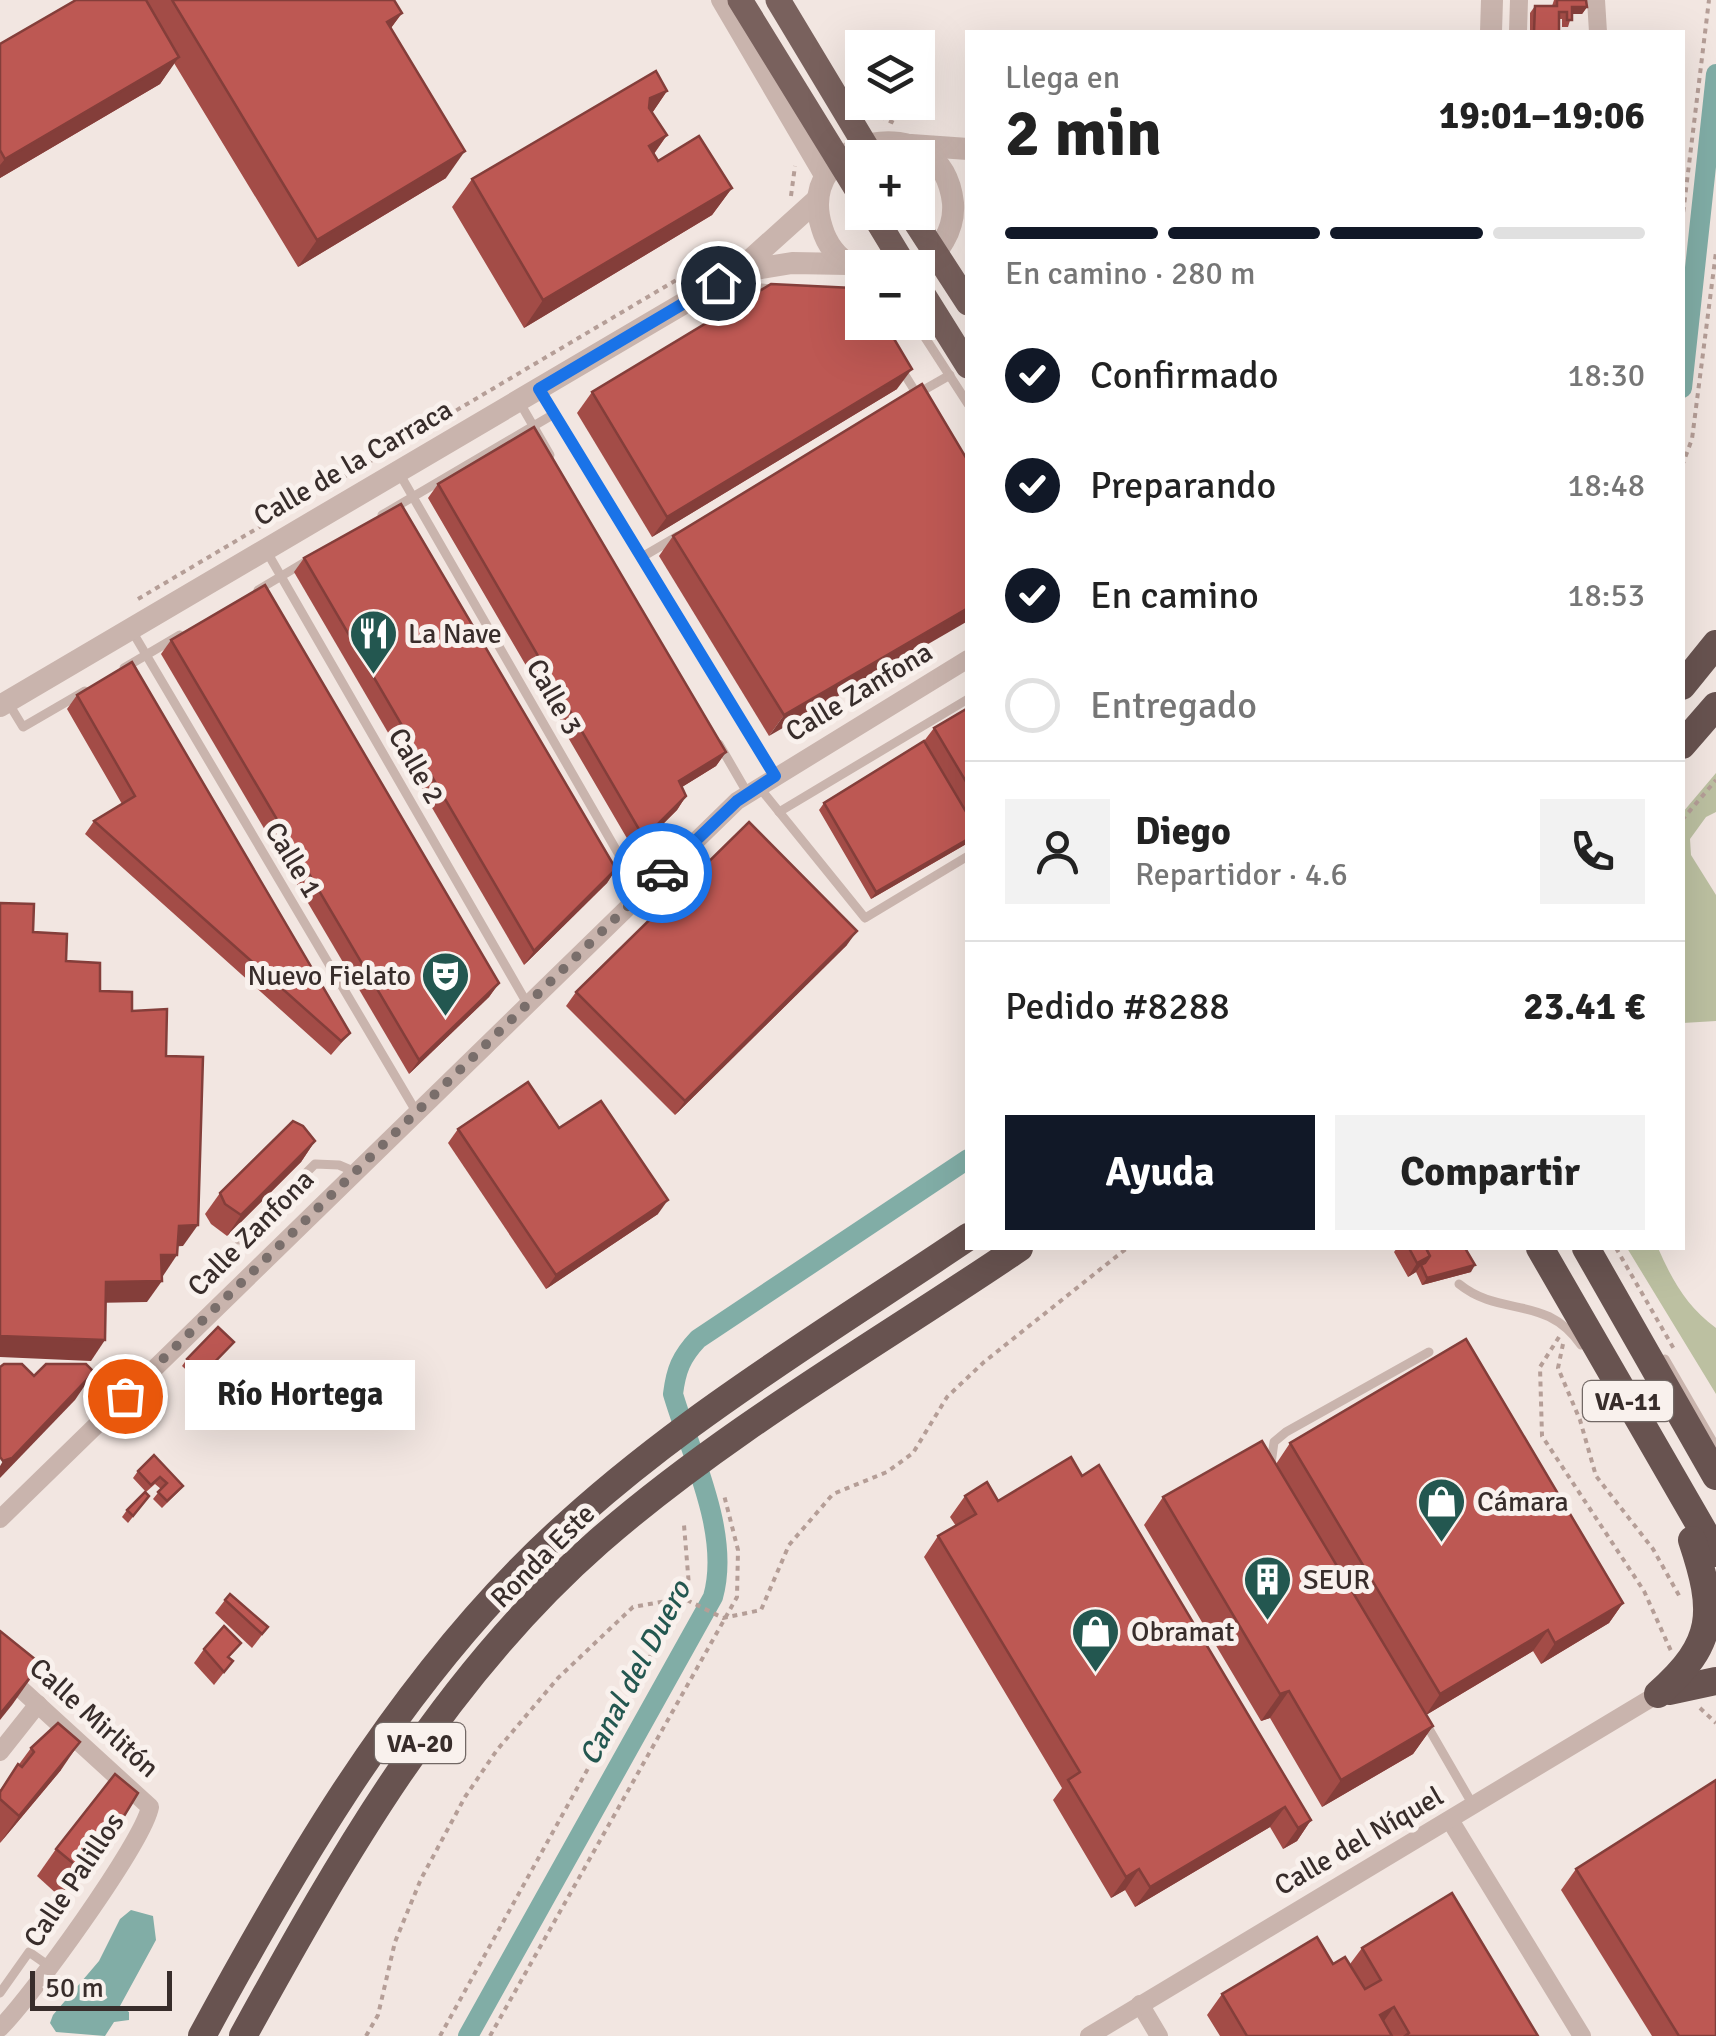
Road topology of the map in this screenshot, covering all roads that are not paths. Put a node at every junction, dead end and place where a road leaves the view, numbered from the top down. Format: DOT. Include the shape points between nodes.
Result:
graph roads {
  1 [pos="720,0"];
  2 [pos="740,0"];
  3 [pos="778,0"];
  4 [pos="1492,0"];
  5 [pos="1519,0"];
  6 [pos="1596,0"];
  7 [pos="1491,30"];
  8 [pos="1518,30"];
  9 [pos="1598,30"];
  10 [pos="904,135"];
  11 [pos="865,140"];
  12 [pos="890,140"];
  13 [pos="965,149"];
  14 [pos="845,167"];
  15 [pos="827,179"];
  16 [pos="965,183"];
  17 [pos="845,189"];
  18 [pos="953,205"];
  19 [pos="933,250"];
  20 [pos="845,258"];
  21 [pos="845,267"];
  22 [pos="935,270"];
  23 [pos="728,277"];
  24 [pos="777,289"];
  25 [pos="965,300"];
  26 [pos="935,322"];
  27 [pos="931,340"];
  28 [pos="890,351"];
  29 [pos="958,370"];
  30 [pos="917,394"];
  31 [pos="529,395"];
  32 [pos="901,404"];
  33 [pos="927,410"];
  34 [pos="554,414"];
  35 [pos="534,426"];
  36 [pos="553,460"];
  37 [pos="398,471"];
  38 [pos="412,497"];
  39 [pos="363,526"];
  40 [pos="690,528"];
  41 [pos="266,549"];
  42 [pos="314,556"];
  43 [pos="642,557"];
  44 [pos="281,576"];
  45 [pos="247,596"];
  46 [pos="197,626"];
  47 [pos="131,629"];
  48 [pos="1716,644"];
  49 [pos="146,655"];
  50 [pos="965,661"];
  51 [pos="116,673"];
  52 [pos="100,682"];
  53 [pos="1685,682"];
  54 [pos="965,701"];
  55 [pos="4,704"];
  56 [pos="1716,706"];
  57 [pos="709,727"];
  58 [pos="1685,742"];
  59 [pos="760,786"];
  60 [pos="779,812"];
  61 [pos="965,858"];
  62 [pos="641,893"];
  63 [pos="528,1004"];
  64 [pos="417,1113"];
  65 [pos="353,1171"];
  66 [pos="965,1238"];
  67 [pos="239,1240"];
  68 [pos="1016,1250"];
  69 [pos="1541,1250"];
  70 [pos="1587,1250"];
  71 [pos="1601,1250"];
  72 [pos="1610,1264"];
  73 [pos="1459,1284"];
  74 [pos="1658,1347"];
  75 [pos="1430,1352"];
  76 [pos="1626,1398"];
  77 [pos="1716,1447"];
  78 [pos="1272,1469"];
  79 [pos="1716,1476"];
  80 [pos="0,1519"];
  81 [pos="1716,1554"];
  82 [pos="0,1670"];
  83 [pos="1716,1680"];
  84 [pos="1672,1686"];
  85 [pos="38,1704"];
  86 [pos="1420,1715"];
  87 [pos="0,1752"];
  88 [pos="1473,1806"];
  89 [pos="150,1807"];
  90 [pos="1450,1820"];
  91 [pos="49,1966"];
  92 [pos="0,1971"];
  93 [pos="3,1989"];
  94 [pos="1140,2004"];
  95 [pos="0,2028"];
  96 [pos="199,2031"];
  97 [pos="243,2036"];
  98 [pos="1088,2036"];
  99 [pos="1159,2036"];
  100 [pos="1582,2036"];
  1 -- 15 [label="street"];
  2 -- 15 [label="main road"];
  3 -- 11 [label="main road" via="849,101"];
  4 -- 7 [label="street"];
  5 -- 8 [label="street"];
  6 -- 9 [label="street"];
  10 -- 12 [label="street"];
  10 -- 13 [label="street"];
  10 -- 18 [label="street" via="936,164"];
  14 -- 15 [label="street, Calle de la Carraca"];
  15 -- 17 [label="main road"];
  15 -- 20 [label="street" via="825,238"];
  15 -- 23 [label="street, Calle de la Carraca"];
  16 -- 18 [label="street"];
  18 -- 19 [label="street" via="952,222"];
  21 -- 23 [label="street, Calle de la Carraca" via="792,263"];
  22 -- 25 [label="main road"];
  23 -- 24 [label="lane"];
  23 -- 31 [label="street, Calle de la Carraca"];
  26 -- 29 [label="main road"];
  27 -- 29 [label="lane"];
  28 -- 30 [label="lane"];
  29 -- 30 [label="lane"];
  30 -- 32 [label="lane"];
  30 -- 33 [label="lane"];
  31 -- 34 [label="lane"];
  31 -- 35 [label="lane"];
  31 -- 37 [label="street, Calle de la Carraca"];
  34 -- 35 [label="lane"];
  34 -- 43 [label="lane"];
  35 -- 36 [label="lane"];
  35 -- 38 [label="lane"];
  37 -- 38 [label="lane, Calle 3"];
  37 -- 41 [label="street, Calle de la Carraca"];
  38 -- 39 [label="lane"];
  38 -- 62 [label="lane, Calle 3"];
  40 -- 43 [label="lane"];
  41 -- 44 [label="lane, Calle 2"];
  41 -- 47 [label="street, Calle de la Carraca"];
  42 -- 44 [label="lane"];
  43 -- 59 [label="lane"];
  44 -- 45 [label="lane"];
  44 -- 63 [label="lane, Calle 2"];
  46 -- 49 [label="lane"];
  47 -- 49 [label="lane, Calle 1"];
  47 -- 55 [label="street, Calle de la Carraca"];
  48 -- 53 [label="highway"];
  49 -- 51 [label="lane"];
  49 -- 64 [label="lane, Calle 1"];
  50 -- 59 [label="street, Calle Zanfona"];
  52 -- 55 [label="lane" via="23,728"];
  54 -- 60 [label="lane"];
  56 -- 58 [label="highway"];
  57 -- 59 [label="lane"];
  59 -- 60 [label="lane"];
  59 -- 62 [label="street, Calle Zanfona"];
  60 -- 61 [label="lane" via="865,918"];
  62 -- 63 [label="street, Calle Zanfona"];
  63 -- 64 [label="street, Calle Zanfona"];
  64 -- 65 [label="street, Calle Zanfona"];
  65 -- 67 [label="lane" via="315,1164"];
  65 -- 80 [label="street, Calle Zanfona"];
  66 -- 96 [label="highway, Ronda Este / VA-20" via="726,1399 521,1568 438,1661 342,1794"];
  68 -- 97 [label="highway, Ronda Este / VA-20" via="738,1436 598,1542 465,1683 384,1792"];
  69 -- 76 [label="highway, VA-11"];
  70 -- 79 [label="highway, VA-11"];
  71 -- 72 [label="lane"];
  73 -- 76 [label="lane" via="1477,1298 1538,1309 1567,1324"];
  74 -- 77 [label="lane"];
  75 -- 78 [label="lane" via="1286,1432 1274,1442"];
  76 -- 81 [label="highway, VA-11"];
  76 -- 84 [label="highway" via="1711,1577 1709,1633"];
  82 -- 85 [label="street, Calle Mirlitón"];
  83 -- 84 [label="highway"];
  84 -- 88 [label="street, Calle del Níquel"];
  85 -- 87 [label="street"];
  85 -- 89 [label="street, Calle Mirlitón"];
  86 -- 88 [label="lane"];
  88 -- 90 [label="street, Calle del Níquel"];
  89 -- 91 [label="street, Calle Palillos" via="148,1820"];
  90 -- 94 [label="street, Calle del Níquel"];
  90 -- 100 [label="street"];
  91 -- 93 [label="lane" via="29,1952"];
  91 -- 95 [label="street, Calle Palillos"];
  92 -- 93 [label="lane"];
  94 -- 98 [label="street, Calle del Níquel"];
  94 -- 99 [label="street"];
}
